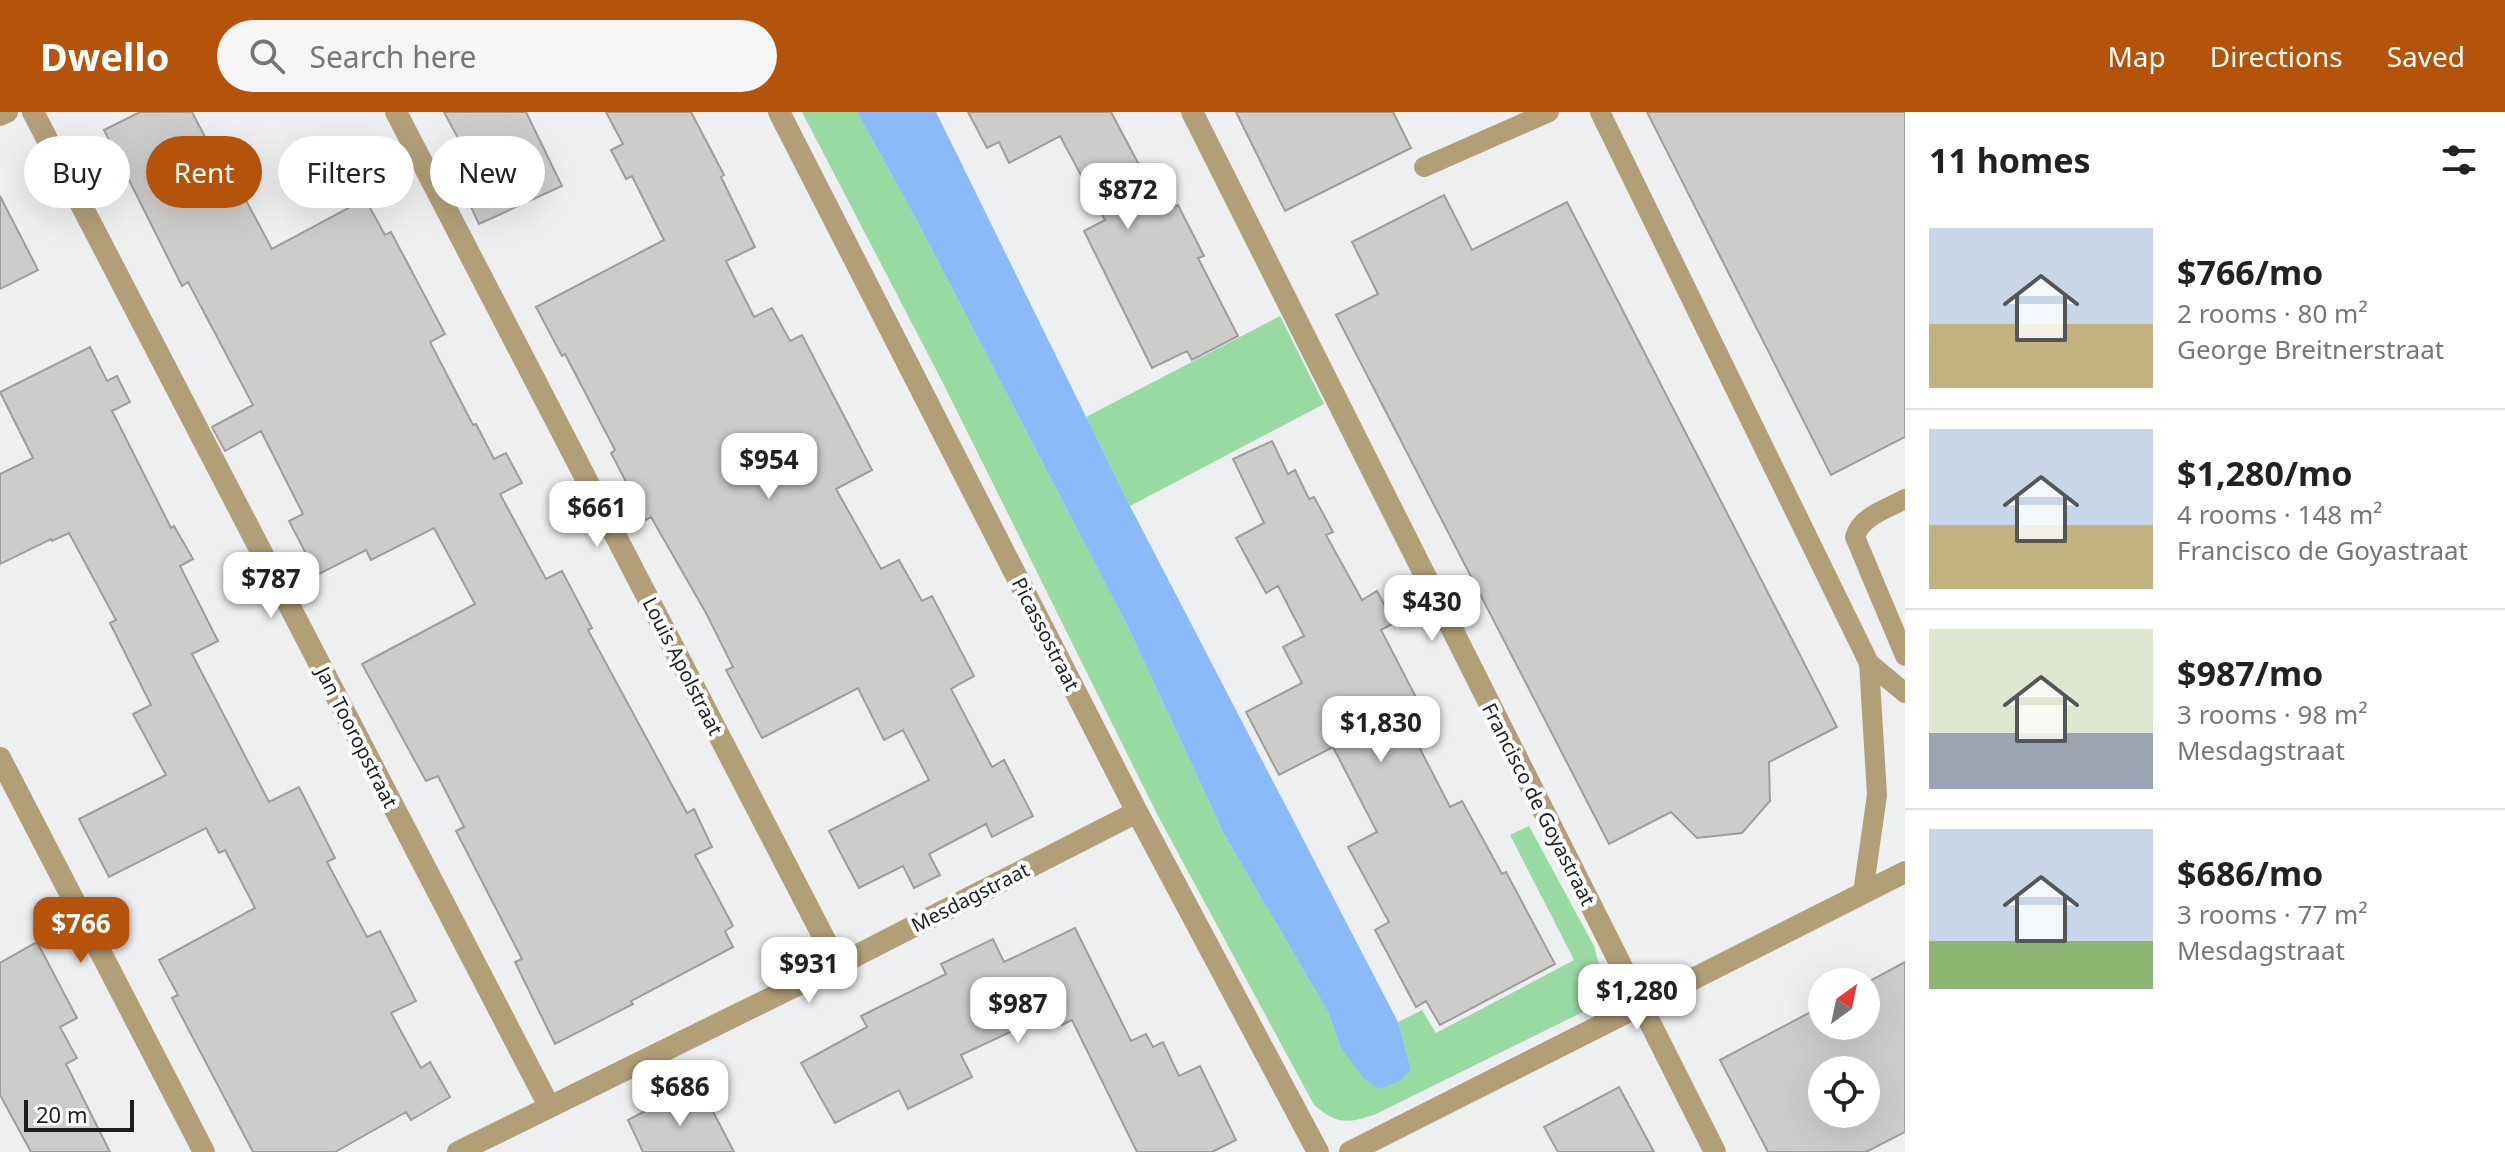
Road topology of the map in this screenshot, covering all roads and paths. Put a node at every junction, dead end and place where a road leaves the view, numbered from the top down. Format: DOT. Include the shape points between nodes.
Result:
graph roads {
  1 [pos="7,112"];
  2 [pos="33,112"];
  3 [pos="396,112"];
  4 [pos="779,112"];
  5 [pos="1192,112"];
  6 [pos="1549,112"];
  7 [pos="1600,112"];
  8 [pos="0,115"];
  9 [pos="1424,167"];
  10 [pos="1905,499"];
  11 [pos="1897,613"];
  12 [pos="1905,656"];
  13 [pos="1869,663"];
  14 [pos="1905,693"];
  15 [pos="0,758"];
  16 [pos="1137,812"];
  17 [pos="1905,872"];
  18 [pos="1863,893"];
  19 [pos="838,965"];
  20 [pos="1640,1005"];
  21 [pos="549,1106"];
  22 [pos="204,1152"];
  23 [pos="458,1152"];
  24 [pos="1318,1152"];
  25 [pos="1350,1152"];
  26 [pos="1715,1152"];
  1 -- 8 [label="street"];
  2 -- 21 [label="street, Jan Tooropstraat"];
  3 -- 19 [label="street, Louis Apolstraat"];
  4 -- 16 [label="street, Picassostraat"];
  5 -- 20 [label="street, Francisco de Goyastraat"];
  6 -- 9 [label="lane"];
  7 -- 13 [label="lane"];
  10 -- 11 [label="lane" via="1867,519 1855,537"];
  11 -- 12 [label="lane"];
  13 -- 14 [label="lane"];
  13 -- 18 [label="lane" via="1877,795"];
  15 -- 22 [label="street"];
  16 -- 19 [label="street, Mesdagstraat"];
  16 -- 24 [label="street, Picassostraat"];
  17 -- 18 [label="street"];
  18 -- 20 [label="street"];
  19 -- 21 [label="street, Mesdagstraat"];
  20 -- 25 [label="street"];
  20 -- 26 [label="street, Francisco de Goyastraat"];
  21 -- 23 [label="street, Mesdagstraat"];
}
